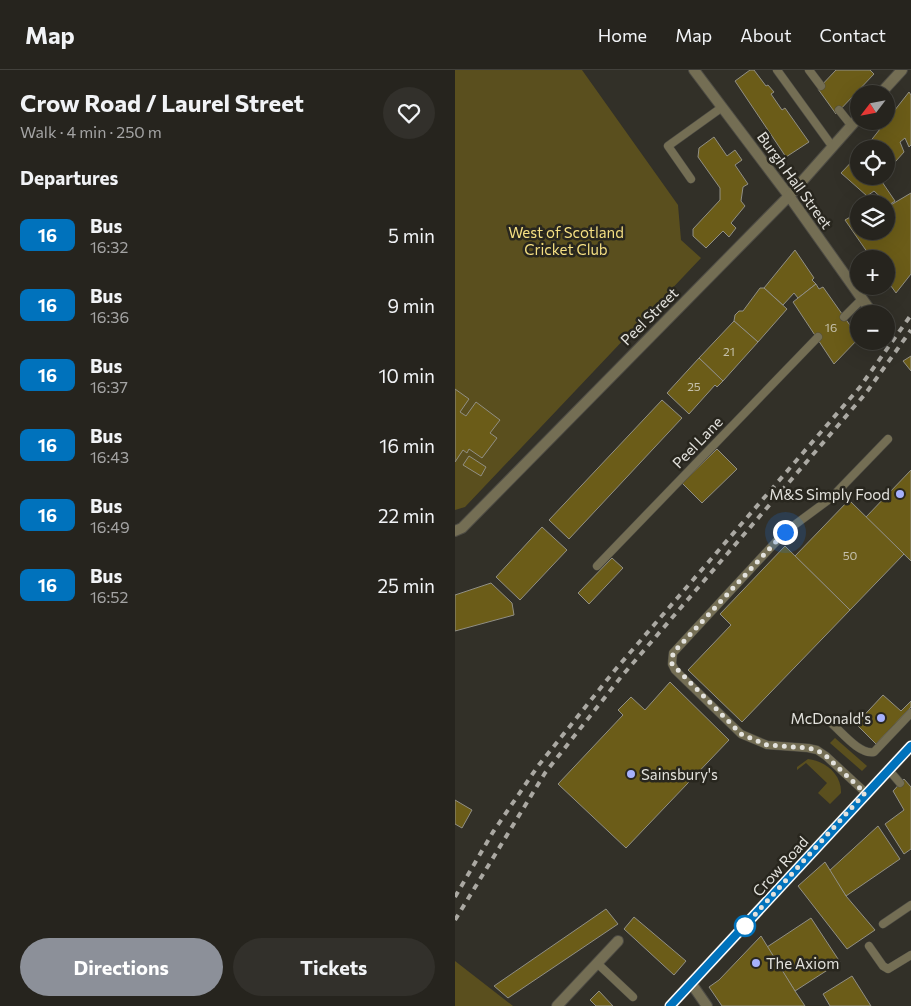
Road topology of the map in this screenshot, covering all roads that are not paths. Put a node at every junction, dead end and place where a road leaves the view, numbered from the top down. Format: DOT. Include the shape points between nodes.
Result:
graph roads {
  1 [pos="693,70"];
  2 [pos="777,70"];
  3 [pos="809,70"];
  4 [pos="902,70"];
  5 [pos="888,85"];
  6 [pos="821,86"];
  7 [pos="721,108"];
  8 [pos="839,110"];
  9 [pos="850,124"];
  10 [pos="850,126"];
  11 [pos="832,146"];
  12 [pos="691,179"];
  13 [pos="789,196"];
  14 [pos="862,299"];
  15 [pos="866,305"];
  16 [pos="844,317"];
  17 [pos="818,337"];
  18 [pos="889,439"];
  19 [pos="455,531"];
  20 [pos="597,566"];
  21 [pos="911,714"];
  22 [pos="830,722"];
  23 [pos="911,746"];
  24 [pos="888,769"];
  25 [pos="901,783"];
  26 [pos="865,793"];
  27 [pos="911,905"];
  28 [pos="883,924"];
  29 [pos="619,941"];
  30 [pos="869,946"];
  31 [pos="911,955"];
  32 [pos="597,964"];
  33 [pos="691,983"];
  34 [pos="633,997"];
  35 [pos="557,1006"];
  36 [pos="670,1006"];
  37 [pos="707,1006"];
  1 -- 7 [label="street, Burgh Hall Street"];
  2 -- 11 [label="lane"];
  3 -- 6 [label="lane"];
  4 -- 5 [label="street"];
  7 -- 12 [label="lane" via="668,146"];
  7 -- 13 [label="street, Burgh Hall Street"];
  8 -- 9 [label="lane"];
  10 -- 11 [label="street, Peel Street"];
  11 -- 13 [label="street, Peel Street"];
  13 -- 14 [label="street, Burgh Hall Street"];
  13 -- 19 [label="street, Peel Street" via="469,521"];
  14 -- 15 [label="street, Burgh Hall Street"];
  14 -- 16 [label="lane"];
  17 -- 20 [label="lane, Peel Lane"];
  18 -- 26 [label="lane" via="831,498 785,532 673,653 671,659 675,670 741,734 767,745 817,750"];
  21 -- 22 [label="lane" via="874,752 869,753"];
  23 -- 24 [label="street, Crow Road"];
  24 -- 25 [label="lane"];
  24 -- 26 [label="street, Crow Road"];
  26 -- 33 [label="street, Crow Road"];
  27 -- 28 [label="lane"];
  29 -- 32 [label="street"];
  30 -- 31 [label="lane" via="888,969"];
  32 -- 34 [label="lane"];
  32 -- 35 [label="street"];
  33 -- 36 [label="street, Crow Road"];
  33 -- 37 [label="street"];
}
